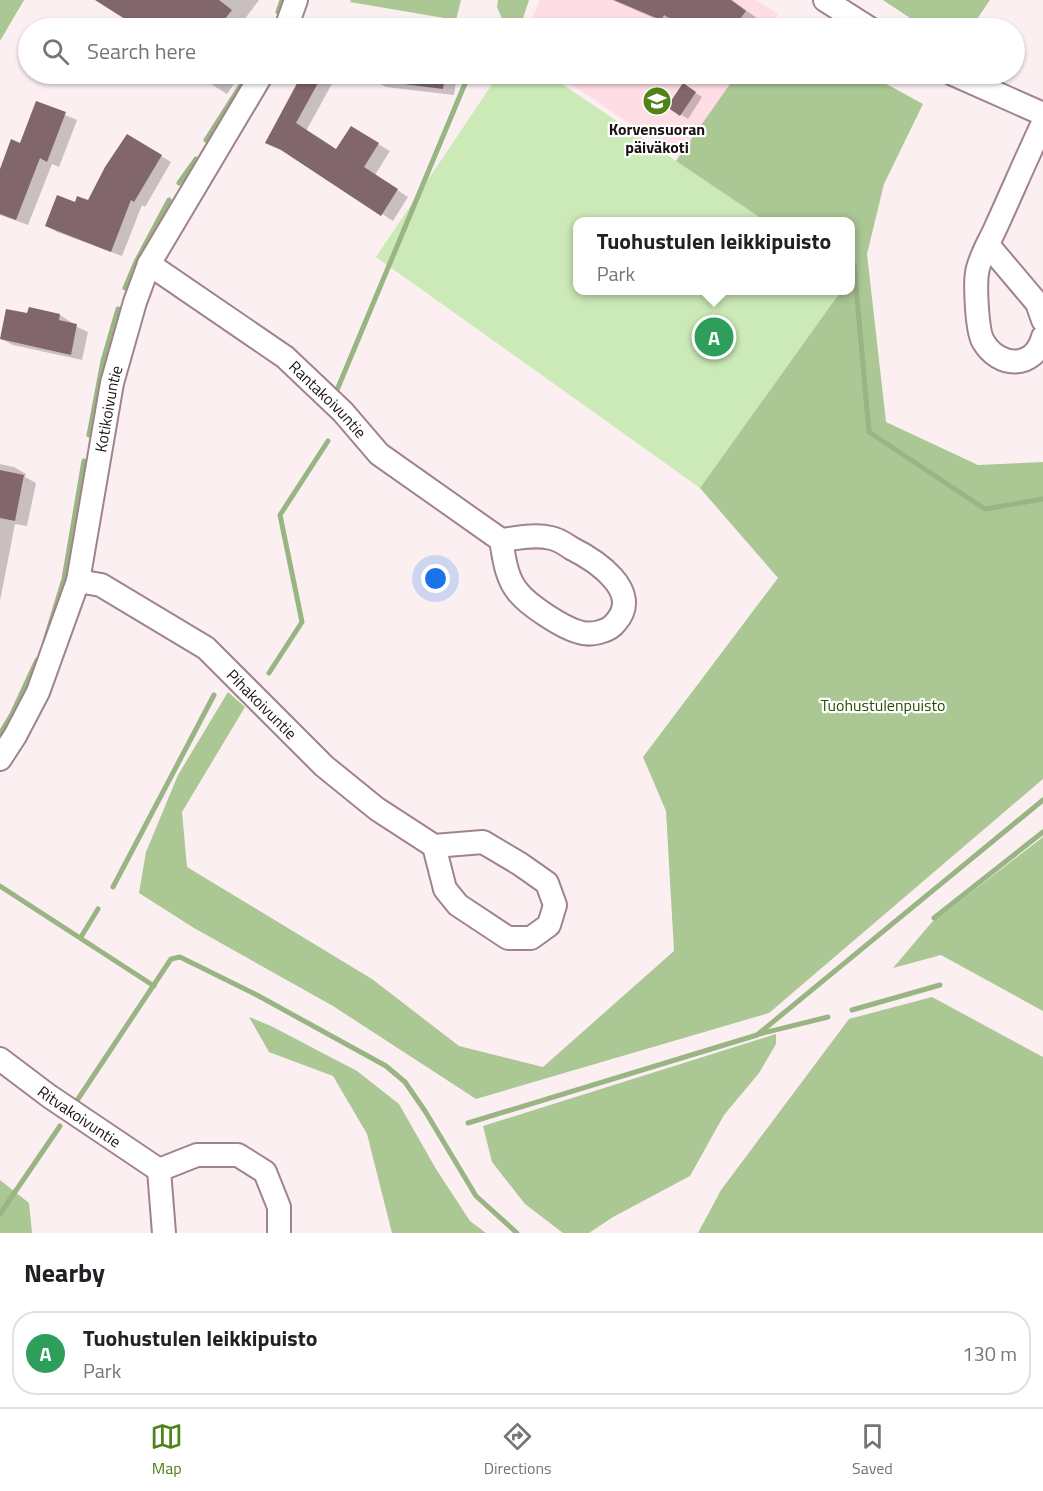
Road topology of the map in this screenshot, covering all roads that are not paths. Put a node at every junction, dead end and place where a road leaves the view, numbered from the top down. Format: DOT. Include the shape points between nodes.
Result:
graph roads {
  1 [pos="296,0"];
  2 [pos="825,0"];
  3 [pos="290,18"];
  4 [pos="853,18"];
  5 [pos="256,84"];
  6 [pos="976,84"];
  7 [pos="1043,114"];
  8 [pos="1043,123"];
  9 [pos="988,245"];
  10 [pos="149,264"];
  11 [pos="1043,320"];
  12 [pos="1043,338"];
  13 [pos="501,540"];
  14 [pos="78,581"];
  15 [pos="0,759"];
  16 [pos="434,846"];
  17 [pos="0,1059"];
  18 [pos="159,1170"];
  19 [pos="164,1233"];
  20 [pos="279,1233"];
  1 -- 3 [label="street"];
  2 -- 4 [label="street"];
  5 -- 10 [label="street, Kotikoivuntie"];
  6 -- 7 [label="street"];
  8 -- 9 [label="street"];
  9 -- 11 [label="street" via="1037,303"];
  9 -- 12 [label="street" via="977,273 976,306 982,340 996,358 1018,362 1032,357"];
  10 -- 13 [label="street, Rantakoivuntie" via="285,357 344,412 379,454"];
  10 -- 14 [label="street, Kotikoivuntie" via="112,383"];
  13 -- 13 [label="street" via="506,570 518,592 550,618 580,633 605,631 616,622 624,609 622,592 614,578 591,558 552,538"];
  14 -- 15 [label="street, Kotikoivuntie" via="38,692"];
  14 -- 16 [label="street, Pihakoivuntie" via="101,585 206,648 324,766 377,809"];
  16 -- 16 [label="street" via="444,889 458,905 508,938 531,938 549,925 555,905 548,883 483,842"];
  17 -- 18 [label="street, Ritvakoivuntie"];
  18 -- 19 [label="street"];
  18 -- 20 [label="street" via="197,1155 238,1155 265,1172 279,1207"];
}
